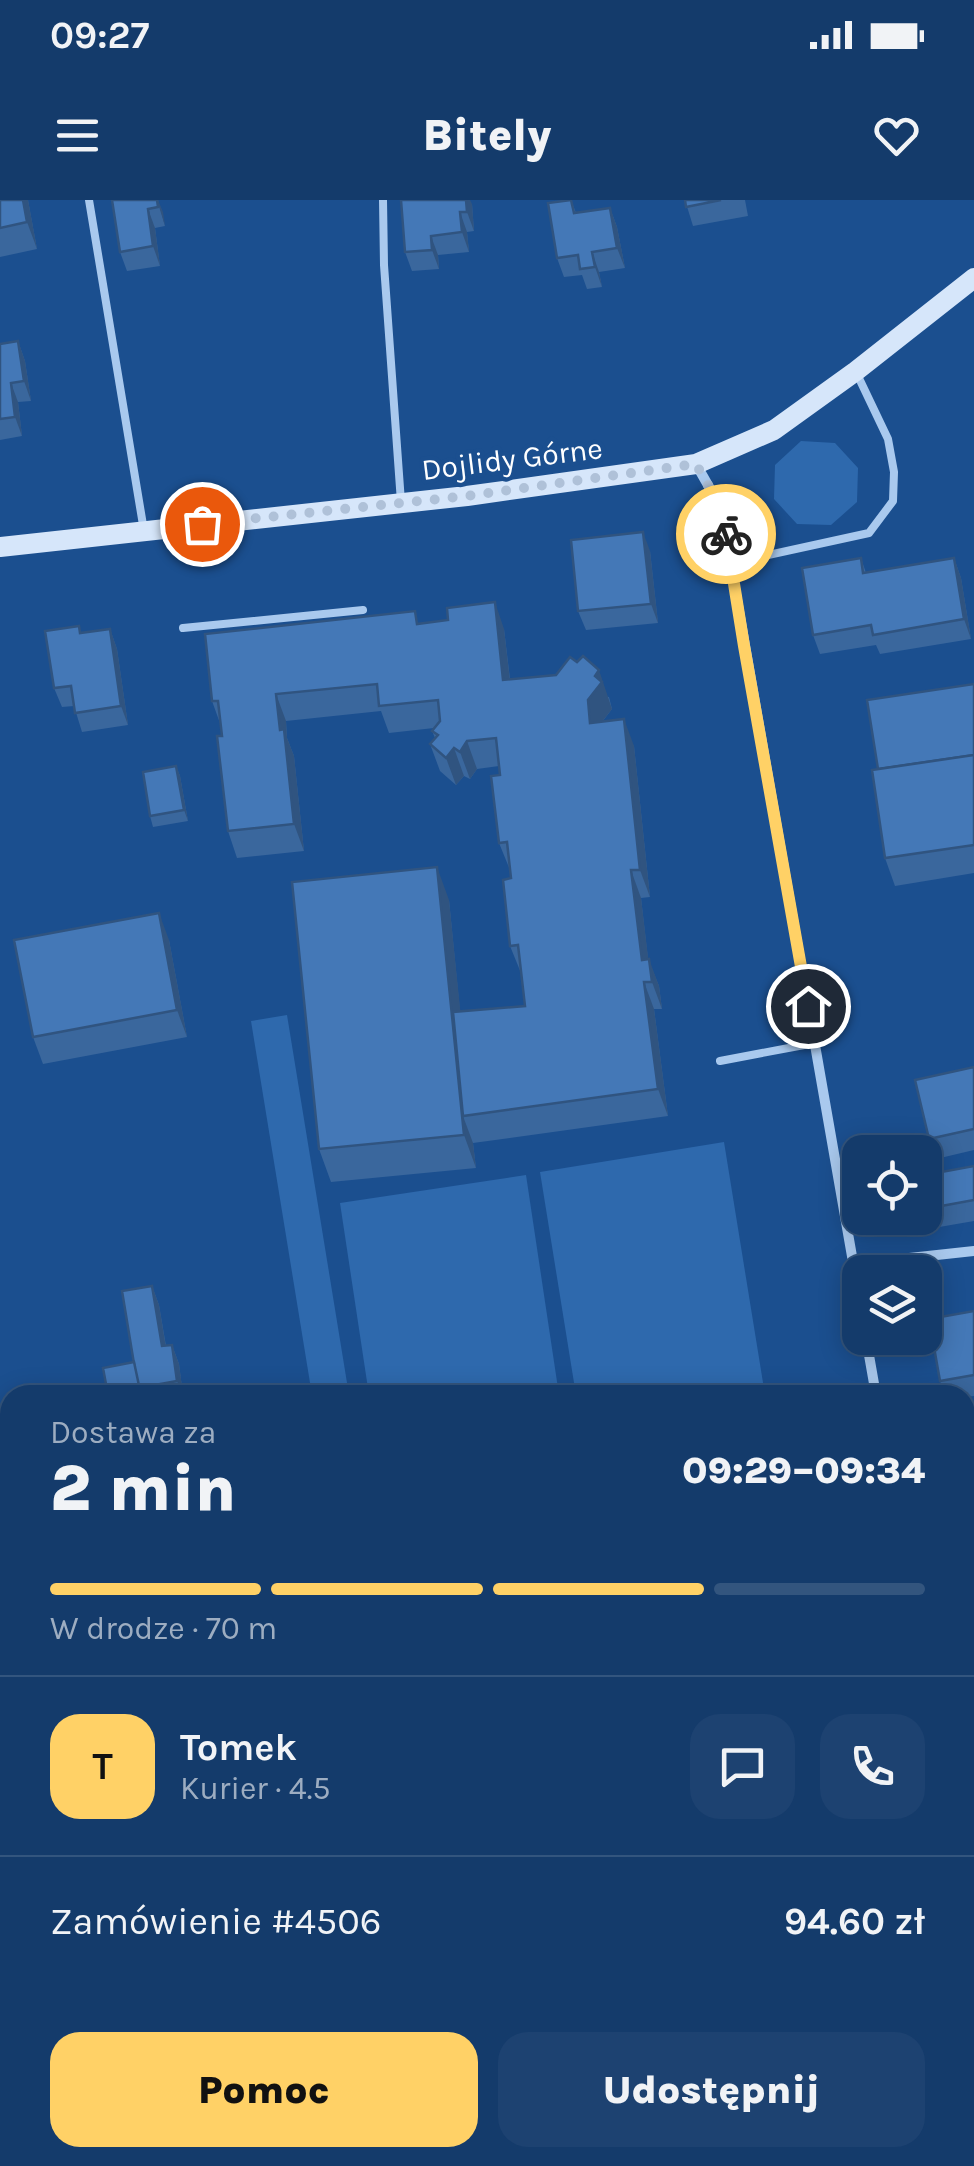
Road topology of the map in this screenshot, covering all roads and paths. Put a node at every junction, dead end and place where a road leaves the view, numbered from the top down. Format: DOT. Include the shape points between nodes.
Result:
graph roads {
  1 [pos="89,200"];
  2 [pos="383,200"];
  3 [pos="974,278"];
  4 [pos="856,371"];
  5 [pos="696,464"];
  6 [pos="401,502"];
  7 [pos="144,530"];
  8 [pos="0,547"];
  9 [pos="732,563"];
  10 [pos="363,610"];
  11 [pos="183,628"];
  12 [pos="815,1044"];
  13 [pos="720,1061"];
  14 [pos="974,1251"];
  15 [pos="852,1255"];
  16 [pos="937,1255"];
  17 [pos="869,1355"];
  18 [pos="874,1385"];
  1 -- 7 [label="lane"];
  2 -- 6 [label="lane"];
  3 -- 4 [label="street, Dojlidy Górne"];
  4 -- 5 [label="street, Dojlidy Górne" via="774,430"];
  4 -- 9 [label="lane" via="888,439 893,501 869,533"];
  5 -- 6 [label="street, Dojlidy Górne"];
  5 -- 9 [label="street" via="721,508"];
  6 -- 7 [label="street, Dojlidy Górne"];
  7 -- 8 [label="street, Dojlidy Górne"];
  9 -- 12 [label="street"];
  10 -- 11 [label="lane"];
  12 -- 13 [label="lane"];
  12 -- 15 [label="street"];
  14 -- 16 [label="street"];
  17 -- 18 [label="street"];
}
